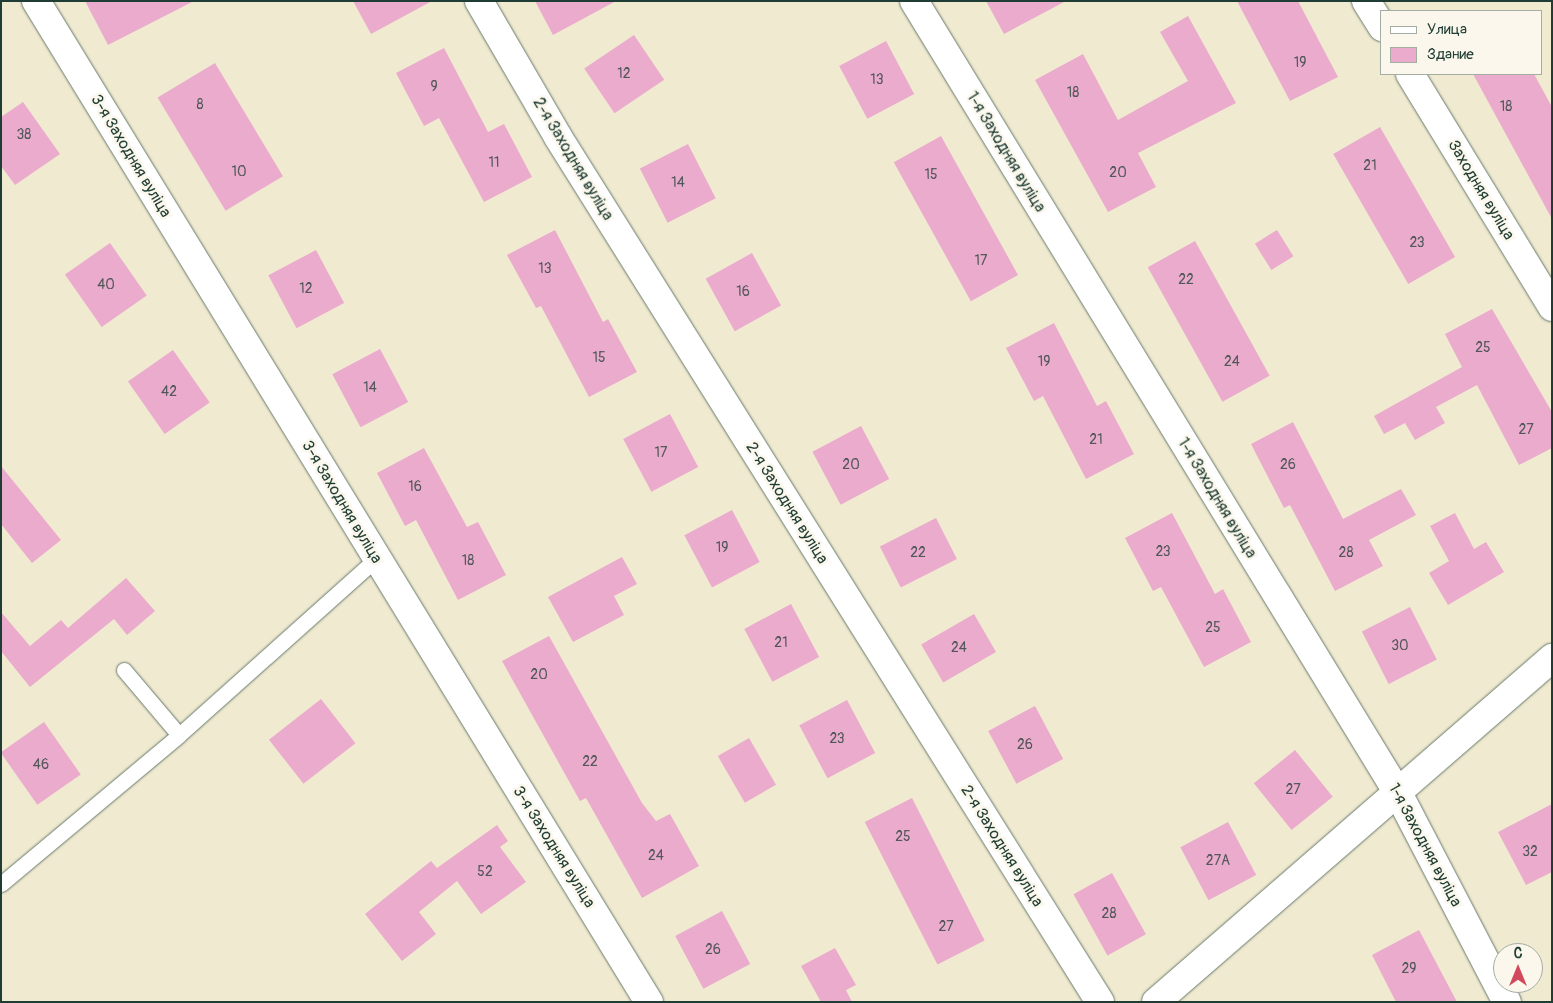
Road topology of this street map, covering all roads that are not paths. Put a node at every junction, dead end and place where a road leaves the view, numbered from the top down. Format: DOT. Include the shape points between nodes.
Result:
graph roads {
  1 [pos="36,1"];
  2 [pos="479,1"];
  3 [pos="914,1"];
  4 [pos="1366,1"];
  5 [pos="1380,24"];
  6 [pos="1411,75"];
  7 [pos="1552,307"];
  8 [pos="376,558"];
  9 [pos="1552,658"];
  10 [pos="124,670"];
  11 [pos="179,735"];
  12 [pos="1398,793"];
  13 [pos="1,884"];
  14 [pos="649,1002"];
  15 [pos="1100,1002"];
  16 [pos="1156,1002"];
  17 [pos="1507,1002"];
  1 -- 8 [label="street, 3-я Заходняя вуліца"];
  2 -- 15 [label="street, 2-я Заходняя вуліца" via="558,137"];
  3 -- 12 [label="street, 1-я Заходняя вуліца"];
  4 -- 5 [label="street"];
  6 -- 7 [label="street, Заходняя вуліца"];
  8 -- 11 [label="lane"];
  8 -- 14 [label="street, 3-я Заходняя вуліца"];
  9 -- 12 [label="street"];
  10 -- 11 [label="lane"];
  11 -- 13 [label="lane"];
  12 -- 16 [label="street"];
  12 -- 17 [label="street, 1-я Заходняя вуліца"];
}
